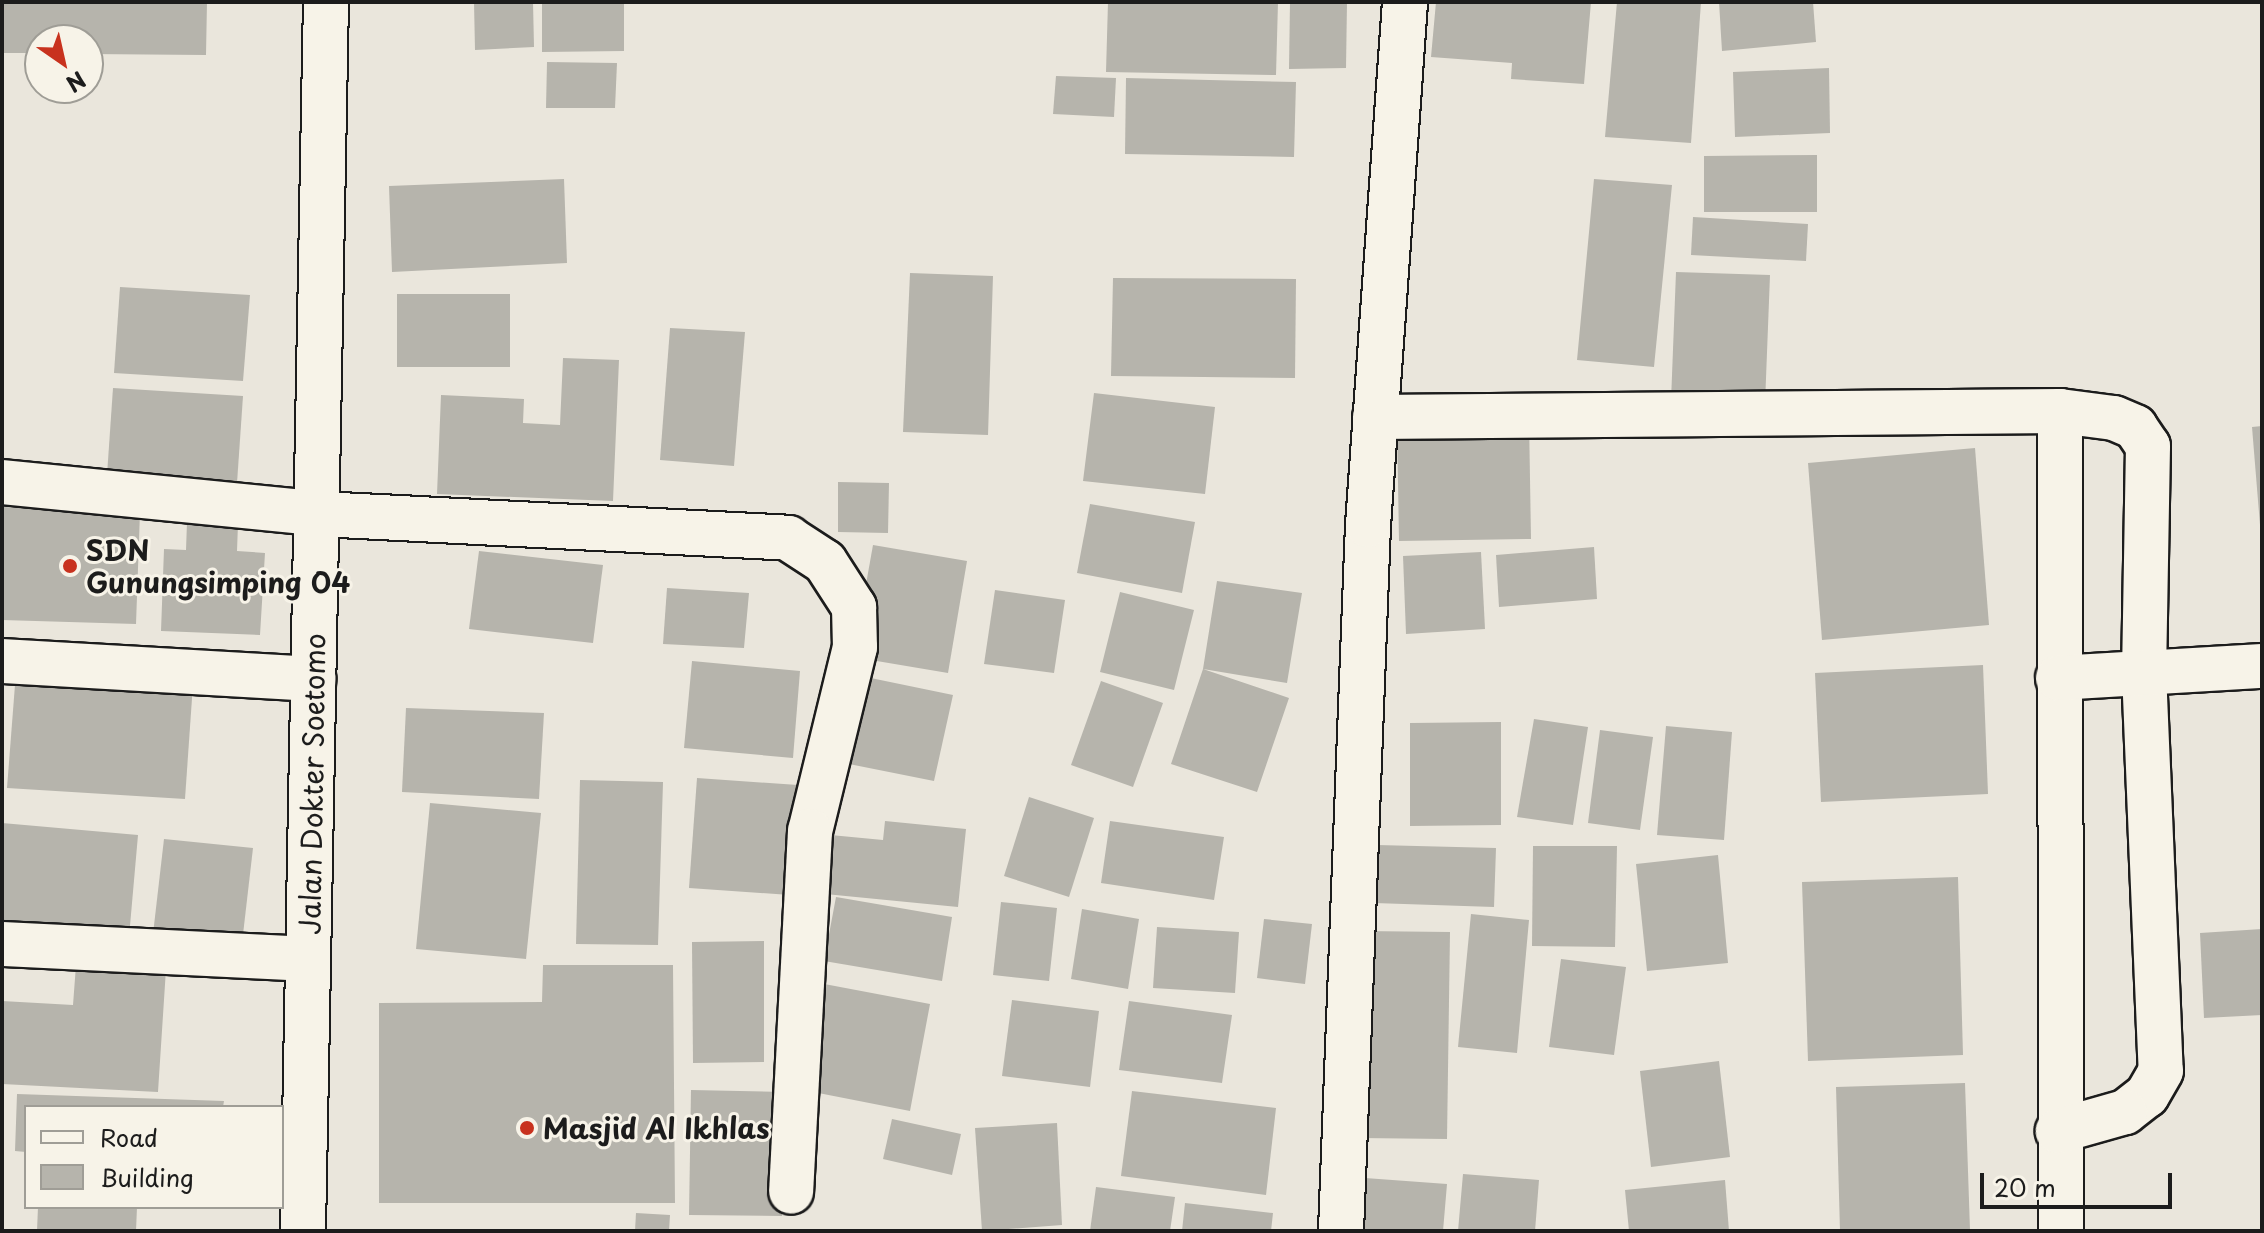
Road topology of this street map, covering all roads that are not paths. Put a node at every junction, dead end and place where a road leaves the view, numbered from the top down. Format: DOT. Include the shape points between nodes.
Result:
graph roads {
  1 [pos="326,2"];
  2 [pos="1405,2"];
  3 [pos="2060,411"];
  4 [pos="1375,417"];
  5 [pos="2,482"];
  6 [pos="320,514"];
  7 [pos="2,661"];
  8 [pos="2262,666"];
  9 [pos="2144,672"];
  10 [pos="2058,678"];
  11 [pos="313,679"];
  12 [pos="2,944"];
  13 [pos="308,959"];
  14 [pos="2058,1131"];
  15 [pos="791,1192"];
  16 [pos="303,1231"];
  17 [pos="1341,1231"];
  18 [pos="2061,1231"];
  1 -- 6 [label="street, Jalan Dokter Soetomo"];
  2 -- 4 [label="street"];
  3 -- 4 [label="street"];
  3 -- 9 [label="street" via="2114,418 2135,427 2148,446"];
  3 -- 10 [label="street"];
  4 -- 17 [label="street"];
  5 -- 6 [label="street"];
  6 -- 11 [label="street, Jalan Dokter Soetomo"];
  6 -- 15 [label="street" via="788,538 825,562 854,607 855,647 810,831"];
  7 -- 11 [label="street"];
  8 -- 9 [label="street"];
  9 -- 10 [label="street"];
  9 -- 14 [label="street" via="2161,1071 2147,1095 2125,1112"];
  10 -- 14 [label="street"];
  11 -- 13 [label="street, Jalan Dokter Soetomo"];
  12 -- 13 [label="street"];
  13 -- 16 [label="street, Jalan Dokter Soetomo"];
  14 -- 18 [label="street"];
}
